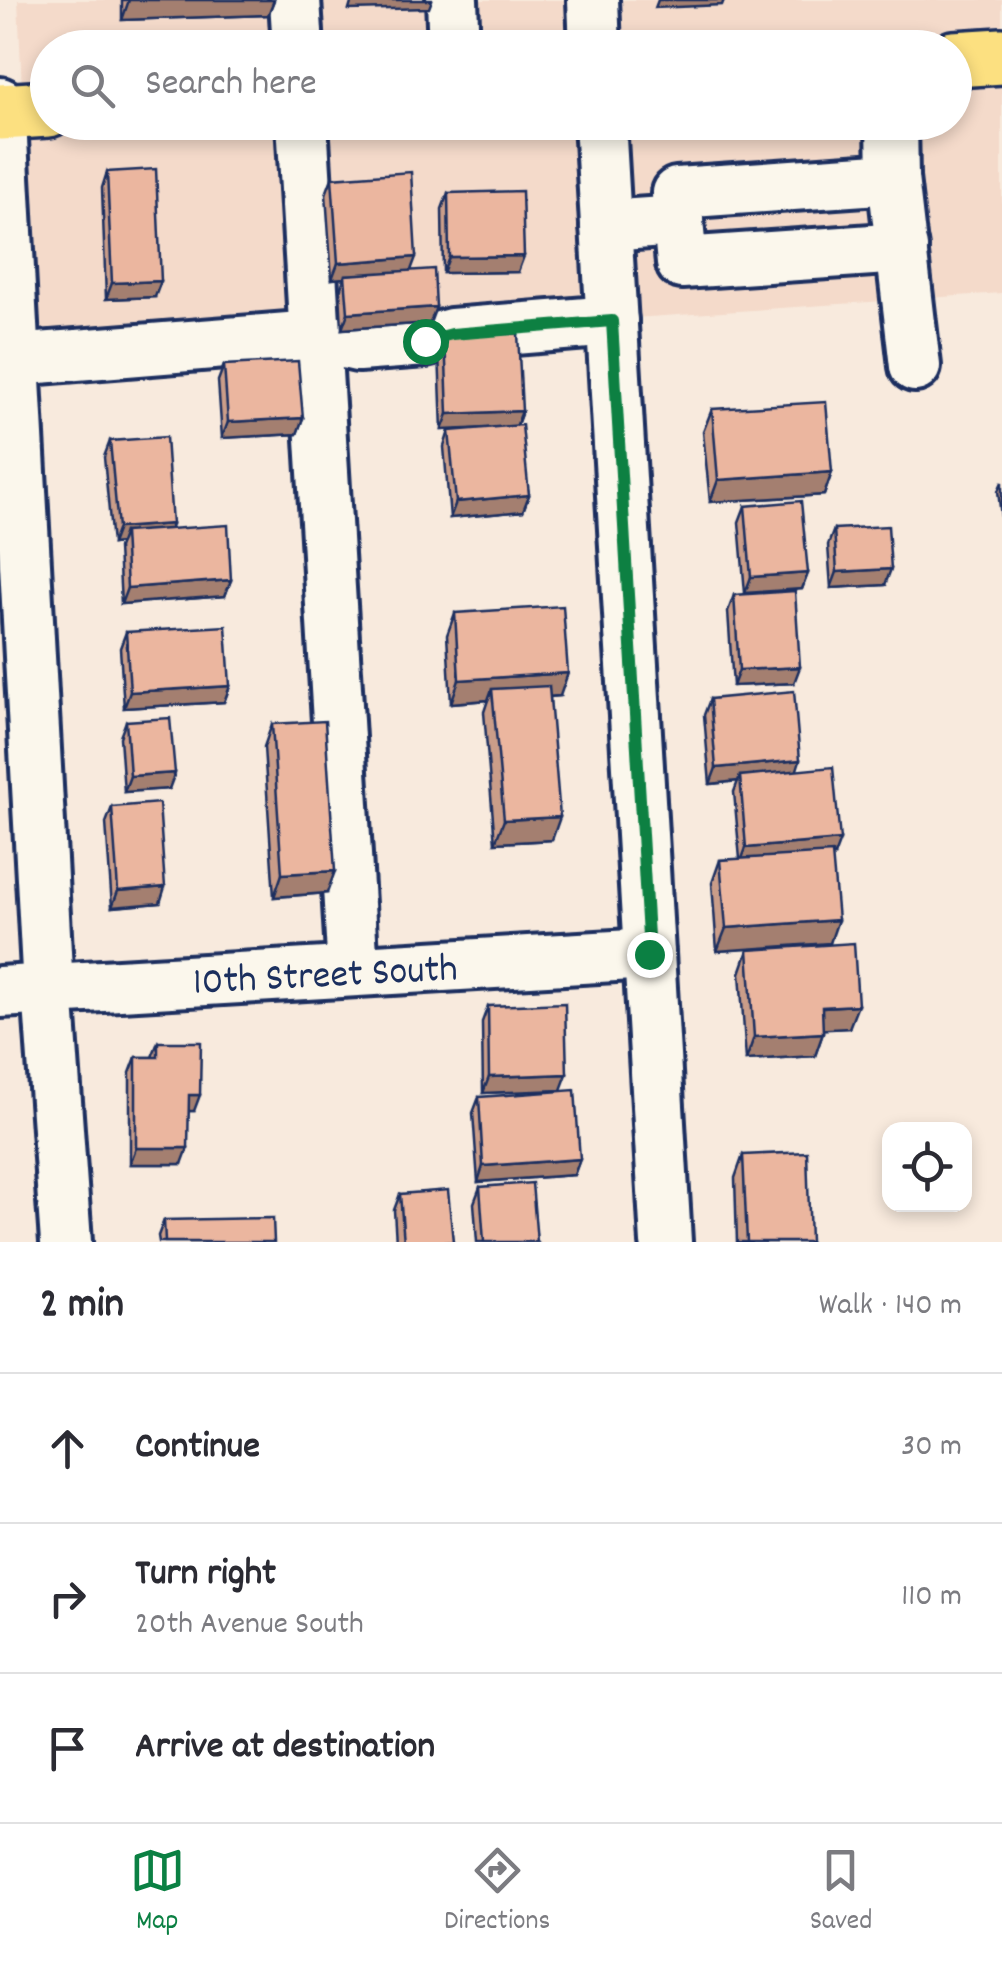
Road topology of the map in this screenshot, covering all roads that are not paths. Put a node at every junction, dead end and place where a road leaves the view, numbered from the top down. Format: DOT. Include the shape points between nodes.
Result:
graph roads {
  1 [pos="295,0"];
  2 [pos="452,0"];
  3 [pos="593,0"];
  4 [pos="297,30"];
  5 [pos="453,30"];
  6 [pos="594,30"];
  7 [pos="1002,56"];
  8 [pos="972,58"];
  9 [pos="0,104"];
  10 [pos="30,110"];
  11 [pos="0,112"];
  12 [pos="303,140"];
  13 [pos="601,140"];
  14 [pos="892,140"];
  15 [pos="893,178"];
  16 [pos="678,221"];
  17 [pos="606,226"];
  18 [pos="902,248"];
  19 [pos="612,321"];
  20 [pos="314,336"];
  21 [pos="14,360"];
  22 [pos="915,366"];
  23 [pos="649,954"];
  24 [pos="353,971"];
  25 [pos="24,990"];
  26 [pos="66,1242"];
  27 [pos="666,1242"];
  1 -- 4 [label="street"];
  2 -- 5 [label="street"];
  3 -- 6 [label="street"];
  7 -- 8 [label="main road"];
  9 -- 11 [label="street"];
  10 -- 11 [label="main road"];
  11 -- 21 [label="street"];
  12 -- 20 [label="street"];
  13 -- 17 [label="street"];
  14 -- 15 [label="street"];
  15 -- 16 [label="street" via="678,193"];
  15 -- 18 [label="street"];
  16 -- 17 [label="street"];
  16 -- 18 [label="street" via="682,263"];
  17 -- 19 [label="street"];
  18 -- 22 [label="street"];
  19 -- 20 [label="street" via="358,346"];
  19 -- 23 [label="street"];
  20 -- 21 [label="street"];
  20 -- 24 [label="street"];
  21 -- 25 [label="street"];
  23 -- 24 [label="street, 10th Street South"];
  23 -- 27 [label="street"];
  24 -- 25 [label="street, 10th Street South"];
  25 -- 26 [label="street"];
}
